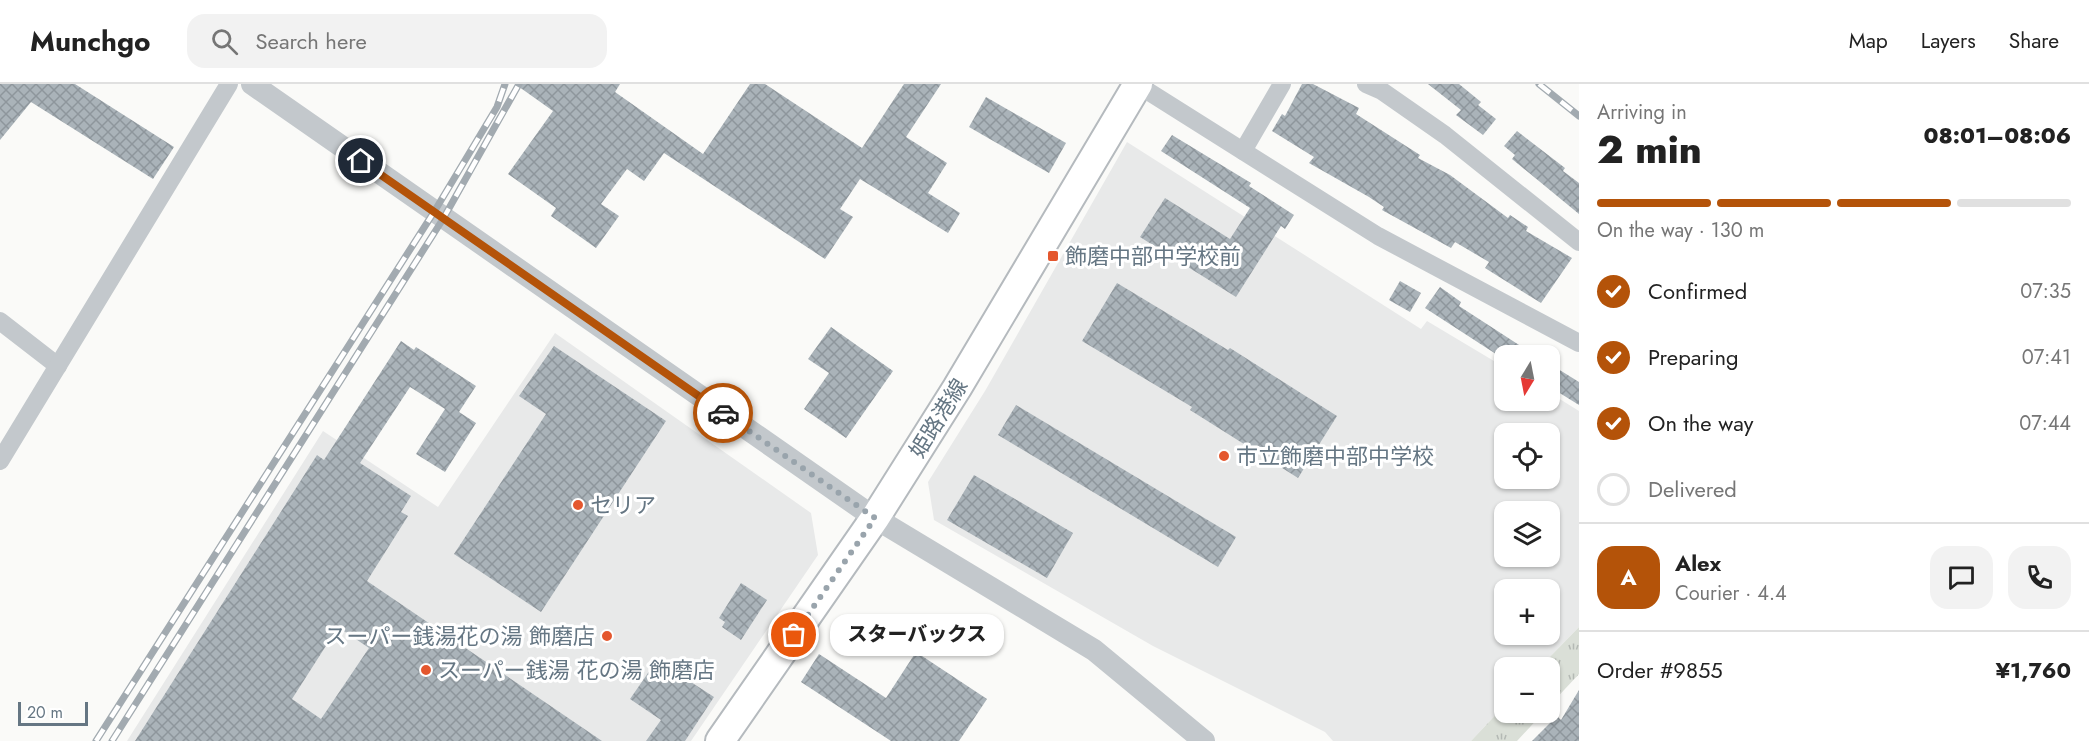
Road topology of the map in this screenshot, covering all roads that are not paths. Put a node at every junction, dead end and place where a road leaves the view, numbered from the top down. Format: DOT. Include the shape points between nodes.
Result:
graph roads {
  1 [pos="229,84"];
  2 [pos="252,84"];
  3 [pos="1138,84"];
  4 [pos="1282,84"];
  5 [pos="1366,84"];
  6 [pos="1243,151"];
  7 [pos="1579,242"];
  8 [pos="0,321"];
  9 [pos="1579,343"];
  10 [pos="58,366"];
  11 [pos="0,461"];
  12 [pos="875,518"];
  13 [pos="720,741"];
  14 [pos="1204,741"];
  1 -- 10 [label="street"];
  2 -- 12 [label="street"];
  3 -- 6 [label="street"];
  3 -- 12 [label="main road, 姫路港線"];
  4 -- 6 [label="street"];
  5 -- 7 [label="street" via="1445,135"];
  6 -- 9 [label="street" via="1378,236"];
  8 -- 10 [label="street"];
  10 -- 11 [label="street"];
  12 -- 13 [label="main road, 姫路港線"];
  12 -- 14 [label="street" via="1094,650"];
}
